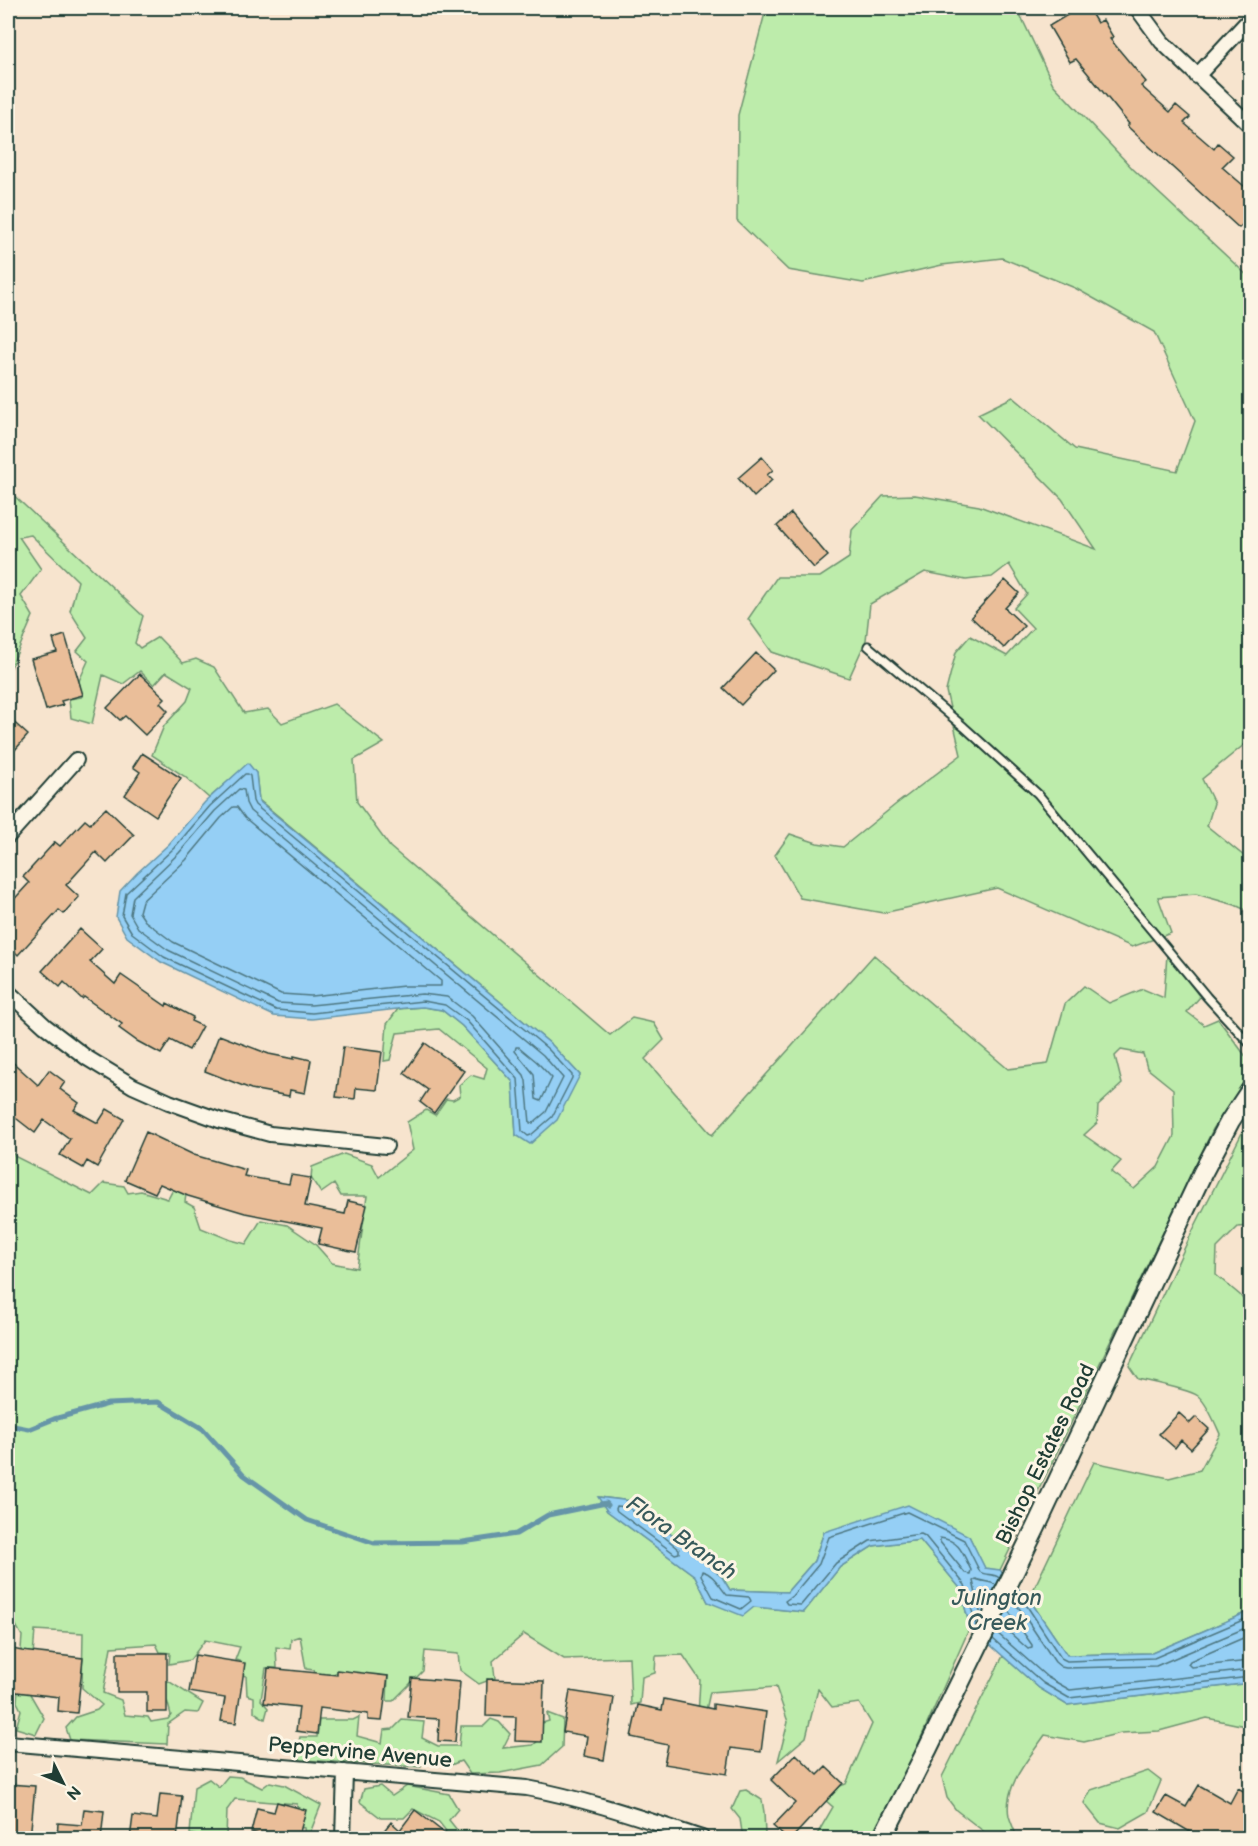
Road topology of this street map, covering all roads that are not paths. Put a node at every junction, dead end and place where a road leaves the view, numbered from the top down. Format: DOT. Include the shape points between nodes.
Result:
graph roads {
  1 [pos="1137,8"];
  2 [pos="1251,19"];
  3 [pos="1197,76"];
  4 [pos="1251,125"];
  5 [pos="868,646"];
  6 [pos="76,760"];
  7 [pos="8,836"];
  8 [pos="8,992"];
  9 [pos="1251,1044"];
  10 [pos="1251,1091"];
  11 [pos="386,1146"];
  12 [pos="8,1743"];
  13 [pos="345,1772"];
  14 [pos="702,1838"];
  15 [pos="343,1839"];
  16 [pos="882,1839"];
  1 -- 3 [label="street" via="1162,42"];
  2 -- 3 [label="street"];
  3 -- 4 [label="street"];
  5 -- 9 [label="lane" via="1038,794 1200,989"];
  6 -- 7 [label="street"];
  8 -- 11 [label="street" via="87,1058 169,1102 270,1134"];
  10 -- 16 [label="street, Bishop Estates Road" via="1202,1174"];
  12 -- 13 [label="street, Peppervine Avenue"];
  13 -- 14 [label="street, Peppervine Avenue" via="536,1789"];
  13 -- 15 [label="street"];
}
